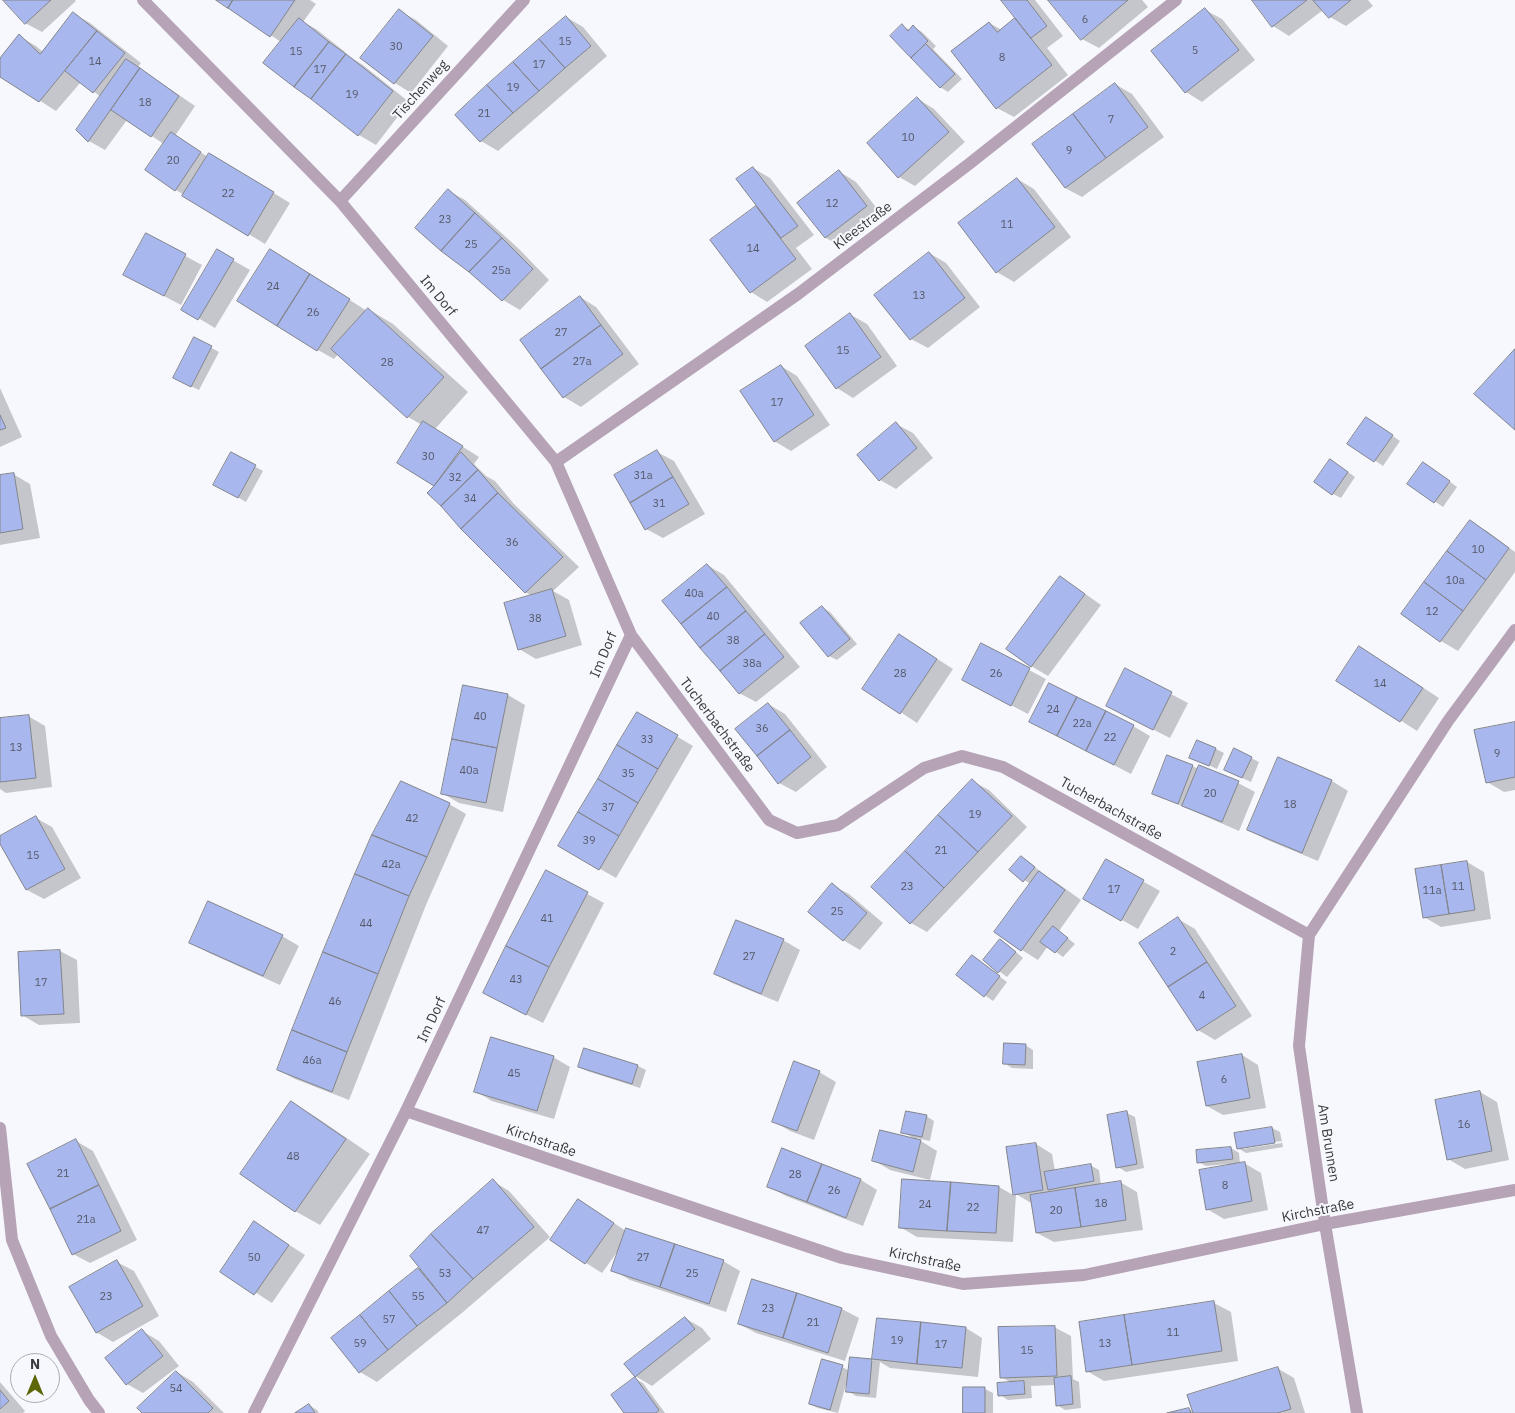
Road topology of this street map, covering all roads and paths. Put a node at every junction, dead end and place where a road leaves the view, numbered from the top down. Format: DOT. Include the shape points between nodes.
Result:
graph roads {
  1 [pos="143,0"];
  2 [pos="524,0"];
  3 [pos="1176,0"];
  4 [pos="340,201"];
  5 [pos="556,462"];
  6 [pos="1515,630"];
  7 [pos="631,635"];
  8 [pos="1309,936"];
  9 [pos="406,1111"];
  10 [pos="0,1128"];
  11 [pos="1515,1190"];
  12 [pos="1326,1224"];
  13 [pos="6,1240"];
  14 [pos="98,1413"];
  15 [pos="254,1413"];
  16 [pos="1357,1413"];
  1 -- 4 [label="street, Im Dorf"];
  2 -- 4 [label="street, Tischenweg"];
  3 -- 5 [label="street, Kleestraße" via="798,294"];
  4 -- 5 [label="street, Im Dorf"];
  5 -- 7 [label="street, Im Dorf"];
  6 -- 8 [label="street" via="1448,721"];
  7 -- 8 [label="street, Tucherbachstraße" via="769,820 797,833 838,825 924,768 962,756 1003,767"];
  7 -- 9 [label="street, Im Dorf"];
  8 -- 12 [label="street, Am Brunnen" via="1299,1046"];
  9 -- 12 [label="street, Kirchstraße" via="842,1258 963,1284 1084,1275"];
  9 -- 15 [label="street, Im Dorf"];
  10 -- 13 [label="street"];
  11 -- 12 [label="street, Kirchstraße"];
  12 -- 16 [label="street, Am Brunnen"];
  13 -- 14 [label="street" via="51,1336"];
}
